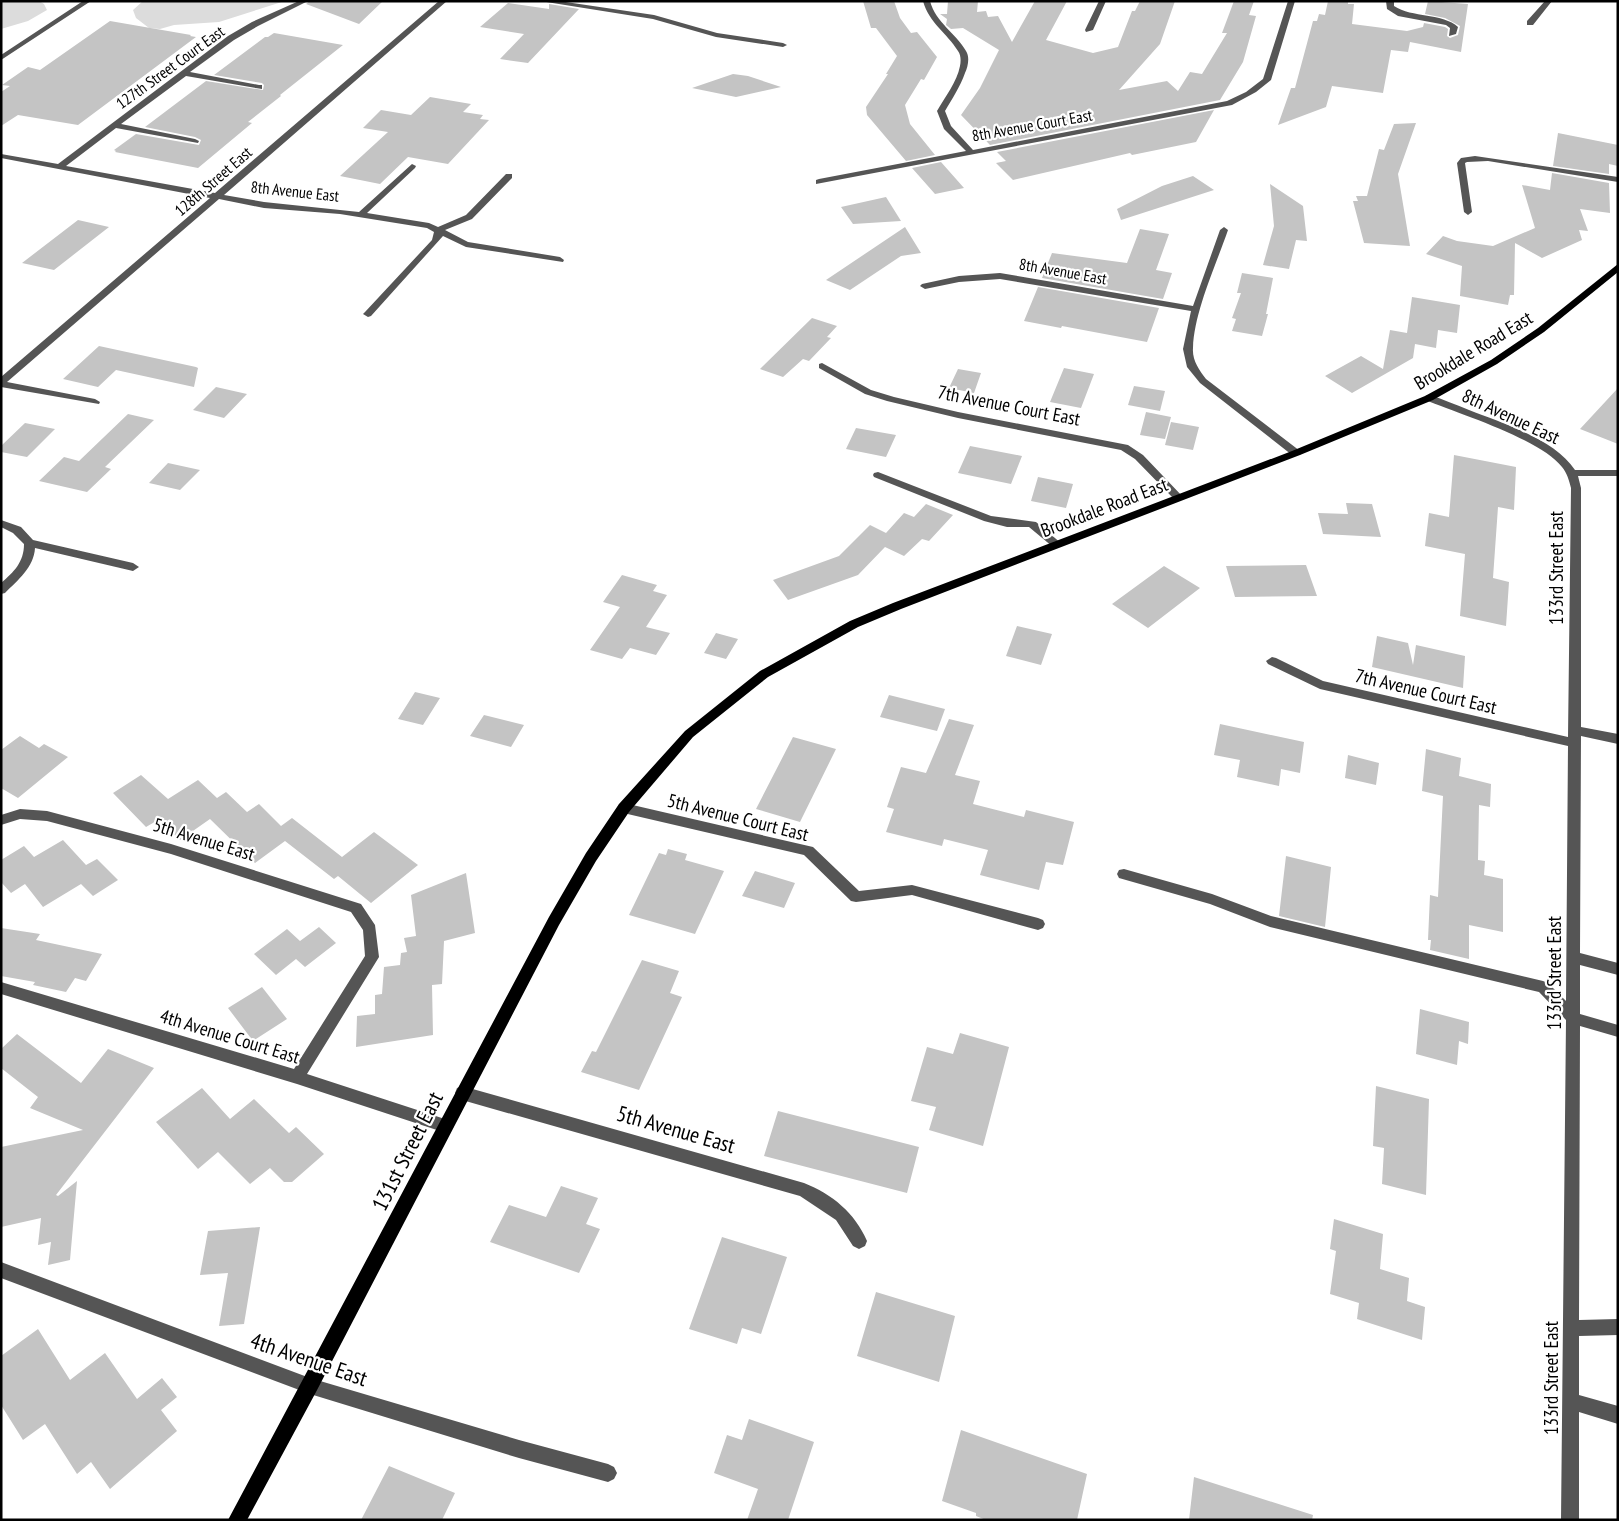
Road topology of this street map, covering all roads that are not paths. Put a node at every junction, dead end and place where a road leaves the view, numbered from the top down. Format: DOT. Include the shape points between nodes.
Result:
graph roads {
  1 [pos="88,1"];
  2 [pos="305,1"];
  3 [pos="444,1"];
  4 [pos="542,1"];
  5 [pos="926,1"];
  6 [pos="1103,1"];
  7 [pos="1292,1"];
  8 [pos="1390,1"];
  9 [pos="1549,1"];
  10 [pos="1530,23"];
  11 [pos="1089,30"];
  12 [pos="1452,34"];
  13 [pos="783,45"];
  14 [pos="1,58"];
  15 [pos="183,73"];
  16 [pos="258,87"];
  17 [pos="114,126"];
  18 [pos="194,141"];
  19 [pos="970,151"];
  20 [pos="1,156"];
  21 [pos="412,166"];
  22 [pos="59,167"];
  23 [pos="508,176"];
  24 [pos="1618,180"];
  25 [pos="819,182"];
  26 [pos="218,197"];
  27 [pos="1468,212"];
  28 [pos="361,214"];
  29 [pos="438,230"];
  30 [pos="1224,230"];
  31 [pos="560,260"];
  32 [pos="1618,267"];
  33 [pos="925,286"];
  34 [pos="1196,309"];
  35 [pos="368,314"];
  36 [pos="822,366"];
  37 [pos="1,383"];
  38 [pos="1429,398"];
  39 [pos="95,402"];
  40 [pos="1296,453"];
  41 [pos="1572,473"];
  42 [pos="1618,473"];
  43 [pos="878,475"];
  44 [pos="1178,497"];
  45 [pos="1,523"];
  46 [pos="29,543"];
  47 [pos="1057,544"];
  48 [pos="133,567"];
  49 [pos="1,590"];
  50 [pos="1272,661"];
  51 [pos="1576,737"];
  52 [pos="1618,739"];
  53 [pos="624,808"];
  54 [pos="3,820"];
  55 [pos="1124,874"];
  56 [pos="1038,924"];
  57 [pos="1574,957"];
  58 [pos="1618,969"];
  59 [pos="1,988"];
  60 [pos="1573,1018"];
  61 [pos="1618,1031"];
  62 [pos="297,1077"];
  63 [pos="462,1093"];
  64 [pos="446,1126"];
  65 [pos="859,1241"];
  66 [pos="1,1270"];
  67 [pos="1618,1327"];
  68 [pos="1571,1328"];
  69 [pos="310,1386"];
  70 [pos="1571,1401"];
  71 [pos="1618,1415"];
  72 [pos="608,1472"];
  73 [pos="236,1520"];
  74 [pos="1570,1520"];
  1 -- 14 [label="street"];
  2 -- 15 [label="street, 127th Street Court East" via="231,38"];
  3 -- 26 [label="street, 128th Street East"];
  4 -- 13 [label="street" via="654,17 716,35"];
  5 -- 19 [label="street" via="929,12 965,58 941,111 947,127"];
  6 -- 11 [label="street"];
  7 -- 19 [label="street, 8th Avenue Court East" via="1267,80 1249,95 1229,103"];
  8 -- 12 [label="street" via="1390,6 1401,14 1448,23 1454,27"];
  9 -- 10 [label="street"];
  15 -- 16 [label="street"];
  15 -- 17 [label="street, 127th Street Court East"];
  17 -- 18 [label="street"];
  17 -- 22 [label="street, 127th Street Court East"];
  19 -- 25 [label="street, 8th Avenue Court East"];
  20 -- 22 [label="street, 8th Avenue East"];
  21 -- 28 [label="street"];
  22 -- 26 [label="street, 8th Avenue East"];
  23 -- 29 [label="street" via="469,217"];
  24 -- 27 [label="street" via="1475,158 1464,160 1461,162"];
  26 -- 28 [label="street, 8th Avenue East" via="278,207"];
  26 -- 37 [label="street, 128th Street East"];
  28 -- 29 [label="street, 8th Avenue East"];
  29 -- 31 [label="street, 8th Avenue East" via="466,244"];
  29 -- 35 [label="street" via="436,241"];
  30 -- 34 [label="street"];
  32 -- 38 [label="main road, Brookdale Road East" via="1542,330 1494,362"];
  33 -- 34 [label="street, 8th Avenue East" via="1000,276"];
  34 -- 40 [label="street" via="1188,349 1195,373"];
  36 -- 44 [label="street, 7th Avenue Court East" via="868,392 892,399 1124,447 1139,457"];
  37 -- 39 [label="street"];
  38 -- 40 [label="main road, Brookdale Road East"];
  38 -- 41 [label="street, 8th Avenue East" via="1542,447 1563,461"];
  40 -- 44 [label="main road, Brookdale Road East"];
  41 -- 42 [label="street"];
  41 -- 51 [label="street, 133rd Street East" via="1576,488"];
  43 -- 47 [label="street" via="988,519 1032,524"];
  44 -- 47 [label="main road, Brookdale Road East"];
  45 -- 46 [label="street" via="17,530"];
  46 -- 48 [label="street"];
  46 -- 49 [label="street" via="30,554 26,563"];
  47 -- 53 [label="main road, Brookdale Road East" via="854,624 764,674 689,734"];
  50 -- 51 [label="street, 7th Avenue Court East" via="1320,685"];
  51 -- 52 [label="street, 7th Avenue Court East"];
  51 -- 57 [label="street, 133rd Street East"];
  53 -- 56 [label="street, 5th Avenue Court East" via="808,851 856,897 912,890"];
  53 -- 63 [label="main road, 131st Street East" via="554,920"];
  54 -- 62 [label="street, 5th Avenue East" via="20,814 47,816 171,849 356,908 367,920 372,957"];
  55 -- 60 [label="street" via="1212,899 1270,921 1543,987"];
  57 -- 58 [label="street"];
  57 -- 60 [label="street, 133rd Street East"];
  59 -- 62 [label="street, 4th Avenue Court East"];
  60 -- 61 [label="street"];
  60 -- 68 [label="street, 133rd Street East"];
  62 -- 64 [label="street, 4th Avenue Court East"];
  63 -- 64 [label="main road, 131st Street East"];
  63 -- 65 [label="street, 5th Avenue East" via="804,1190 842,1215"];
  64 -- 69 [label="main road, 131st Street East"];
  66 -- 69 [label="street, 4th Avenue East"];
  67 -- 68 [label="street"];
  68 -- 70 [label="street, 133rd Street East"];
  69 -- 72 [label="street, 4th Avenue East" via="519,1449"];
  69 -- 73 [label="main road, 131st Street East"];
  70 -- 71 [label="street"];
  70 -- 74 [label="street, 133rd Street East"];
}
